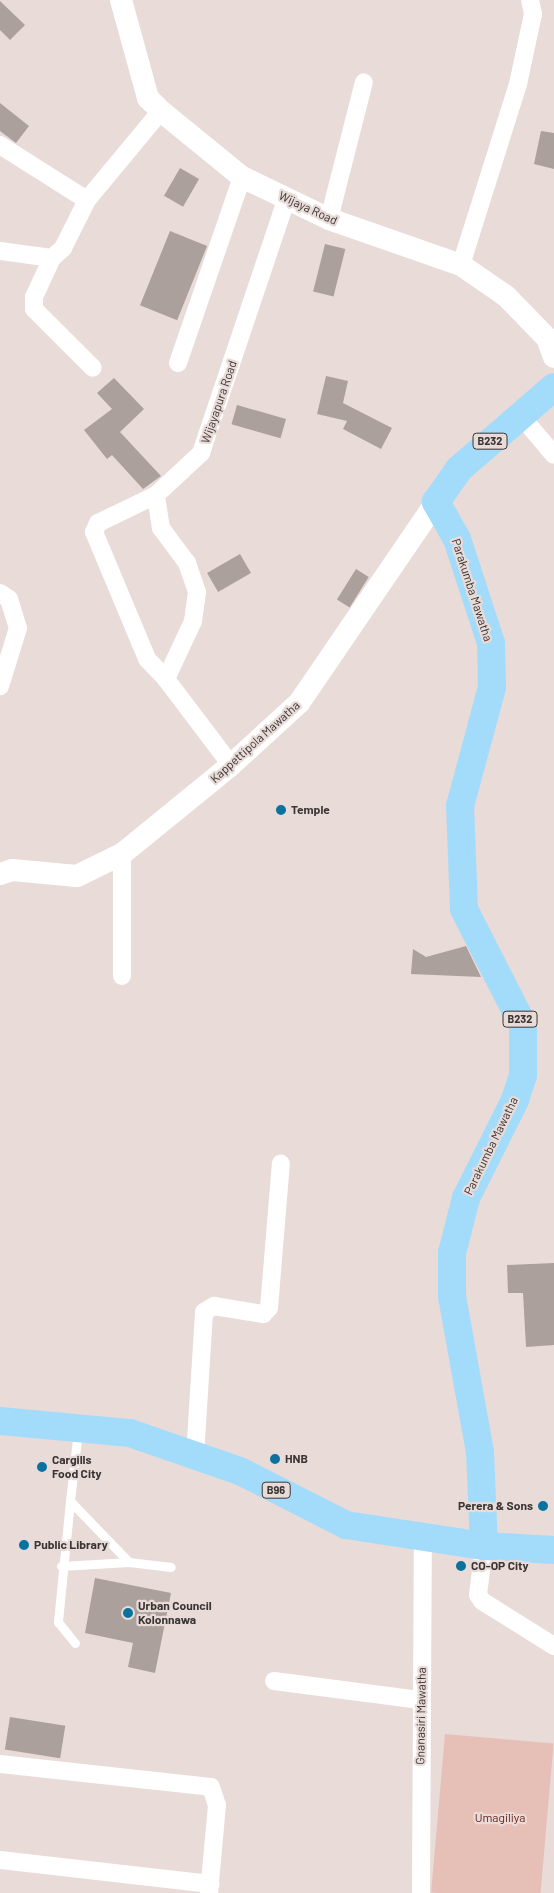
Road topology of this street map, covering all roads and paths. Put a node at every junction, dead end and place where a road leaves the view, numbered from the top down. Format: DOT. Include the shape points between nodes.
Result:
graph roads {
  1 [pos="121,0"];
  2 [pos="530,0"];
  3 [pos="364,82"];
  4 [pos="160,111"];
  5 [pos="0,145"];
  6 [pos="242,177"];
  7 [pos="286,198"];
  8 [pos="87,200"];
  9 [pos="329,220"];
  10 [pos="0,251"];
  11 [pos="52,258"];
  12 [pos="461,265"];
  13 [pos="554,357"];
  14 [pos="178,364"];
  15 [pos="93,368"];
  16 [pos="554,387"];
  17 [pos="520,415"];
  18 [pos="554,455"];
  19 [pos="156,495"];
  20 [pos="436,502"];
  21 [pos="0,593"];
  22 [pos="166,679"];
  23 [pos="0,686"];
  24 [pos="231,765"];
  25 [pos="122,854"];
  26 [pos="0,874"];
  27 [pos="122,976"];
  28 [pos="282,1163"];
  29 [pos="0,1421"];
  30 [pos="78,1427"];
  31 [pos="195,1456"];
  32 [pos="70,1501"];
  33 [pos="423,1538"];
  34 [pos="484,1546"];
  35 [pos="554,1550"];
  36 [pos="129,1562"];
  37 [pos="61,1566"];
  38 [pos="171,1567"];
  39 [pos="75,1643"];
  40 [pos="554,1646"];
  41 [pos="274,1681"];
  42 [pos="421,1700"];
  43 [pos="0,1764"];
  44 [pos="0,1860"];
  45 [pos="210,1889"];
  46 [pos="420,1893"];
  1 -- 4 [label="street, Wijaya Road" via="148,98"];
  2 -- 12 [label="street" via="533,14 518,84"];
  3 -- 9 [label="street"];
  4 -- 6 [label="street, Wijaya Road"];
  4 -- 8 [label="street"];
  5 -- 8 [label="street"];
  6 -- 7 [label="street, Wijaya Road"];
  6 -- 14 [label="street"];
  7 -- 9 [label="street, Wijaya Road"];
  7 -- 19 [label="street, Wijayapura Road" via="200,453"];
  8 -- 11 [label="street" via="63,248"];
  9 -- 12 [label="street, Wijaya Road"];
  10 -- 11 [label="street"];
  11 -- 15 [label="street" via="34,297 34,309"];
  12 -- 13 [label="street, Wijaya Road" via="506,296 547,338"];
  16 -- 17 [label="main road, B232"];
  17 -- 18 [label="street"];
  17 -- 20 [label="main road, B232" via="459,468"];
  19 -- 22 [label="street" via="160,528 187,563 196,592 194,621"];
  19 -- 22 [label="street, Wijayapura Road" via="98,523 94,532 147,659"];
  20 -- 24 [label="street, Kappettipola Mawatha" via="299,703"];
  20 -- 34 [label="main road, Parakumba Mawatha / B232" via="457,538 491,643 492,687 460,806 464,909 523,1026 523,1075 515,1100 466,1198 452,1253 452,1296 480,1452"];
  21 -- 23 [label="street" via="9,599 18,628"];
  22 -- 24 [label="street"];
  24 -- 25 [label="street, Kappettipola Mawatha"];
  25 -- 26 [label="street, Kappettipola Mawatha" via="77,876 12,870"];
  25 -- 27 [label="street"];
  28 -- 31 [label="street" via="269,1308 263,1314 214,1306 204,1312"];
  29 -- 30 [label="main road, B96"];
  30 -- 31 [label="main road, B96" via="130,1433"];
  30 -- 32 [label="lane"];
  31 -- 33 [label="main road, B96" via="240,1471 346,1525"];
  32 -- 36 [label="lane"];
  32 -- 37 [label="lane"];
  33 -- 34 [label="main road, B96"];
  33 -- 42 [label="street, Gnanasiri Mawatha"];
  34 -- 35 [label="main road, B96"];
  34 -- 40 [label="street" via="478,1595 482,1601"];
  36 -- 37 [label="lane"];
  36 -- 38 [label="lane"];
  37 -- 39 [label="lane" via="58,1622"];
  41 -- 42 [label="street"];
  42 -- 46 [label="street, Gnanasiri Mawatha"];
  43 -- 45 [label="street" via="211,1787 217,1805"];
  44 -- 45 [label="street"];
}
